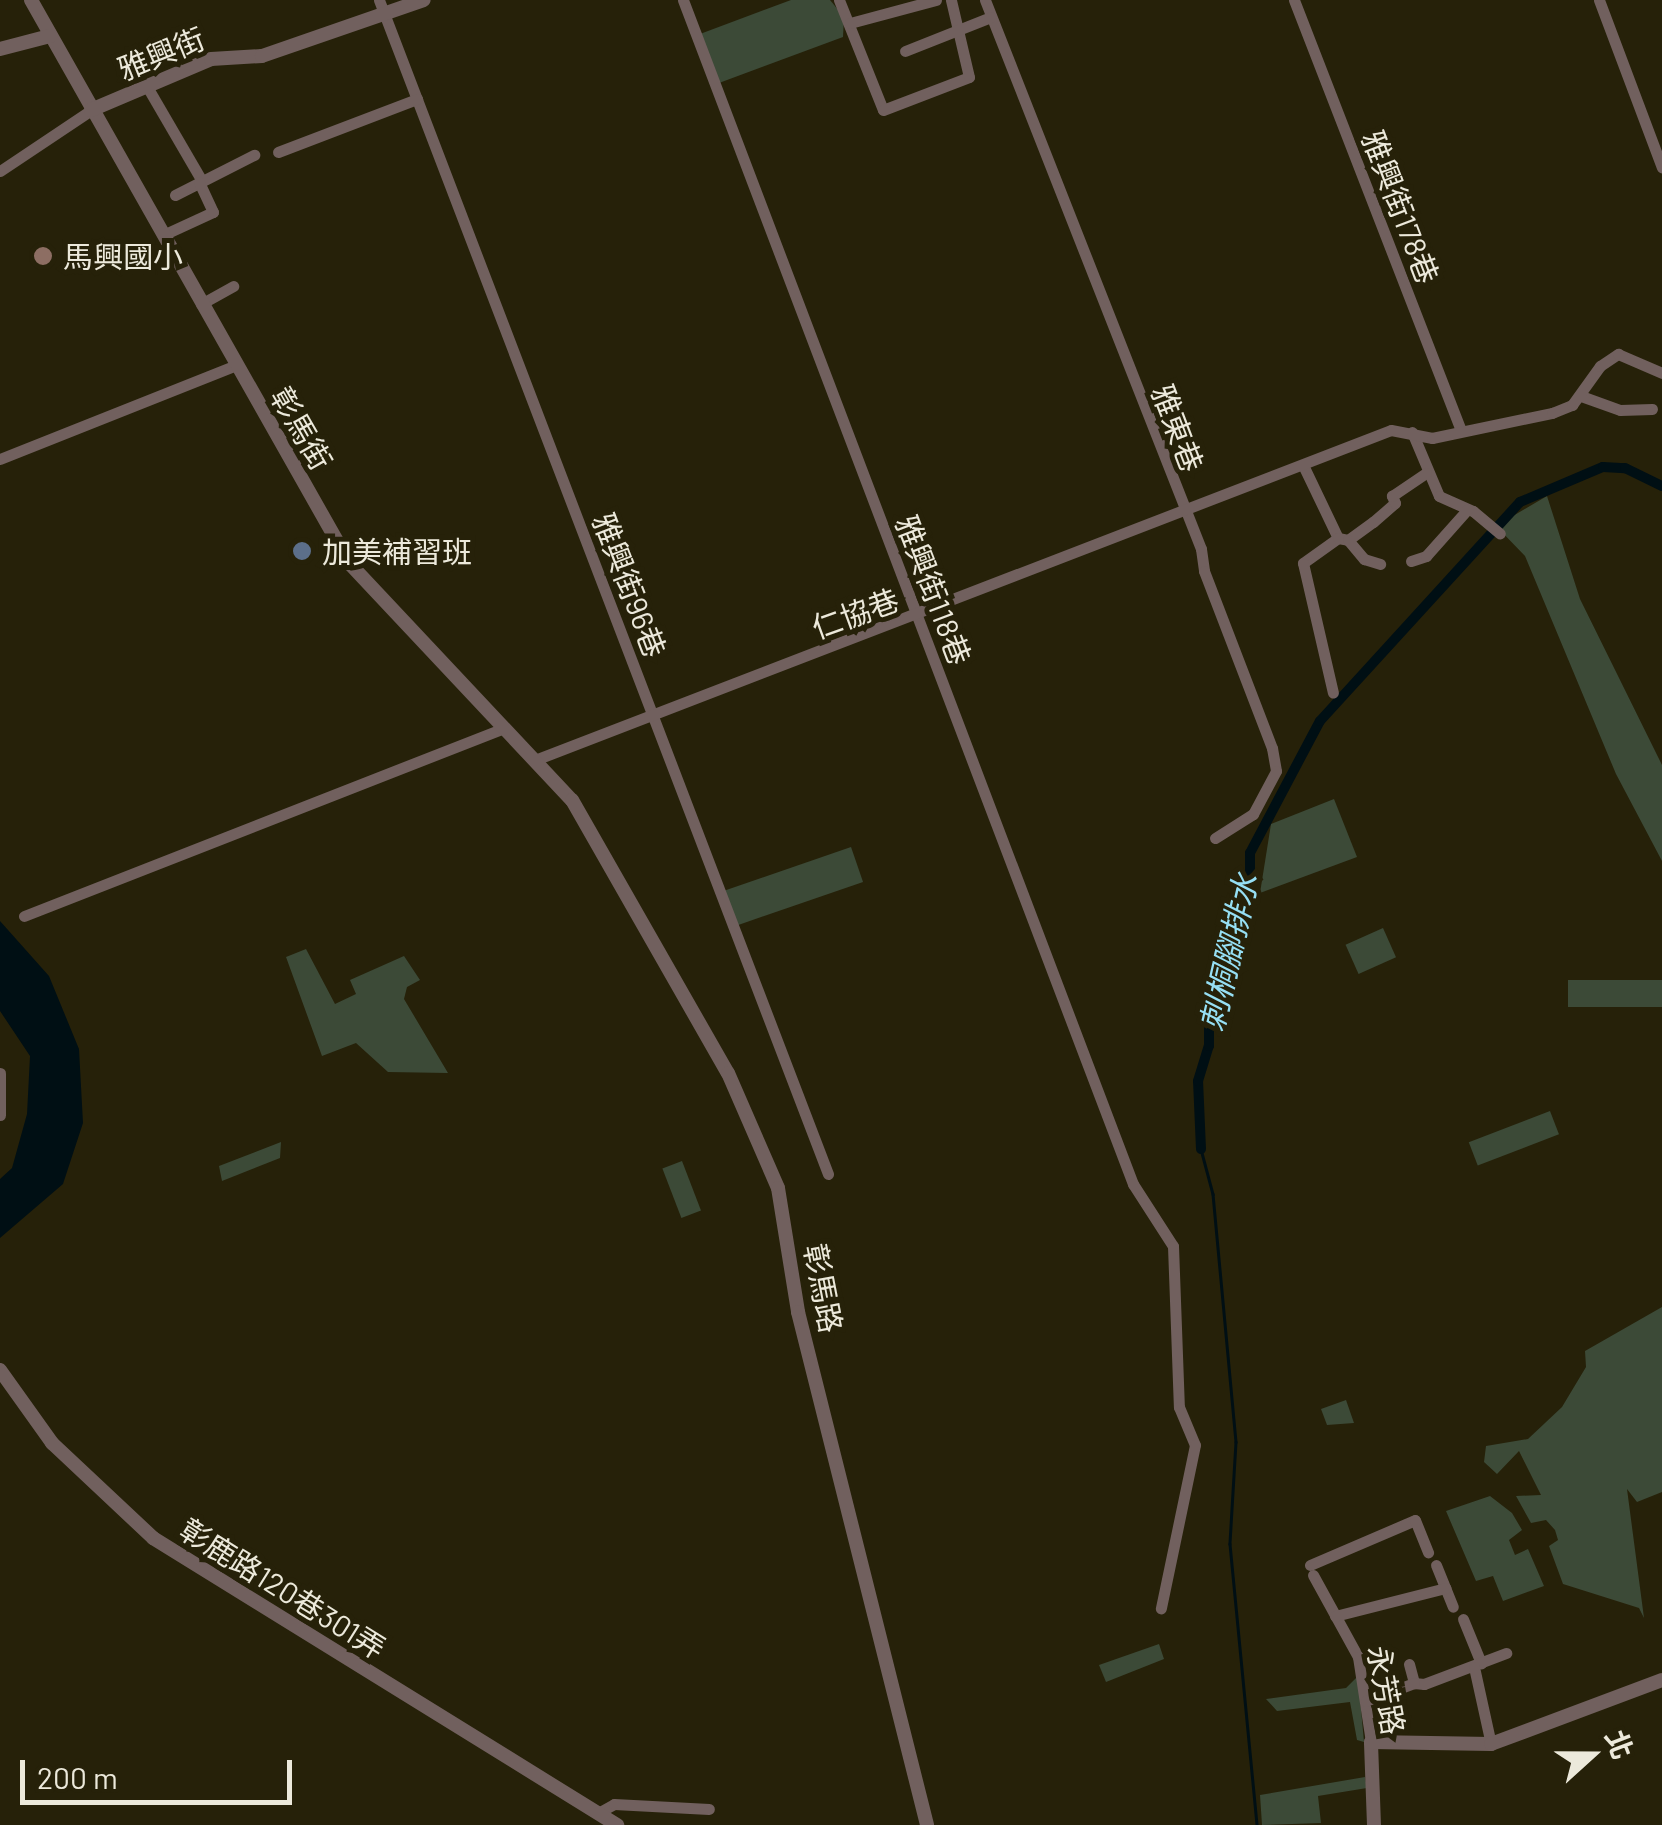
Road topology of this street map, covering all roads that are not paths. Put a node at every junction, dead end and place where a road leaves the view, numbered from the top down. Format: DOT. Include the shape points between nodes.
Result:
graph roads {
  1 [pos="31,0"];
  2 [pos="424,0"];
  3 [pos="683,0"];
  4 [pos="839,0"];
  5 [pos="936,0"];
  6 [pos="952,0"];
  7 [pos="984,0"];
  8 [pos="1294,0"];
  9 [pos="1599,0"];
  10 [pos="382,7"];
  11 [pos="991,17"];
  12 [pos="850,24"];
  13 [pos="959,28"];
  14 [pos="50,36"];
  15 [pos="0,49"];
  16 [pos="905,51"];
  17 [pos="149,90"];
  18 [pos="417,100"];
  19 [pos="91,110"];
  20 [pos="278,152"];
  21 [pos="254,154"];
  22 [pos="1662,168"];
  23 [pos="0,171"];
  24 [pos="200,182"];
  25 [pos="175,195"];
  26 [pos="162,235"];
  27 [pos="233,286"];
  28 [pos="200,304"];
  29 [pos="234,366"];
  30 [pos="1662,373"];
  31 [pos="1581,396"];
  32 [pos="1652,410"];
  33 [pos="1412,432"];
  34 [pos="1461,432"];
  35 [pos="0,459"];
  36 [pos="1302,465"];
  37 [pos="1426,473"];
  38 [pos="1467,510"];
  39 [pos="1184,512"];
  40 [pos="1500,534"];
  41 [pos="1343,539"];
  42 [pos="1411,561"];
  43 [pos="1380,564"];
  44 [pos="917,617"];
  45 [pos="1332,693"];
  46 [pos="654,714"];
  47 [pos="504,728"];
  48 [pos="535,760"];
  49 [pos="572,800"];
  50 [pos="1215,838"];
  51 [pos="24,916"];
  52 [pos="0,1073"];
  53 [pos="0,1115"];
  54 [pos="828,1174"];
  55 [pos="0,1370"];
  56 [pos="1428,1552"];
  57 [pos="1436,1566"];
  58 [pos="1446,1588"];
  59 [pos="1453,1607"];
  60 [pos="1161,1608"];
  61 [pos="1335,1616"];
  62 [pos="1464,1620"];
  63 [pos="1506,1653"];
  64 [pos="1409,1664"];
  65 [pos="1477,1665"];
  66 [pos="1662,1680"];
  67 [pos="1414,1683"];
  68 [pos="1366,1701"];
  69 [pos="1371,1742"];
  70 [pos="1491,1744"];
  71 [pos="709,1810"];
  72 [pos="598,1813"];
  73 [pos="617,1825"];
  74 [pos="926,1825"];
  75 [pos="1374,1825"];
  1 -- 14 [label="street, 彰馬街"];
  2 -- 10 [label="street, 雅興街"];
  3 -- 44 [label="street, 雅興街118巷"];
  4 -- 12 [label="street"];
  5 -- 12 [label="street"];
  6 -- 13 [label="street"];
  7 -- 11 [label="street, 雅東巷"];
  8 -- 34 [label="street, 雅興街178巷"];
  9 -- 22 [label="street"];
  10 -- 17 [label="street, 雅興街" via="262,56 210,59"];
  10 -- 18 [label="street, 雅興街96巷"];
  11 -- 13 [label="street"];
  11 -- 39 [label="street, 雅東巷"];
  12 -- 13 [label="street" via="883,110 966,80 970,68"];
  13 -- 16 [label="street"];
  14 -- 15 [label="street"];
  14 -- 19 [label="street, 彰馬街"];
  17 -- 19 [label="street, 雅興街"];
  17 -- 24 [label="street"];
  18 -- 20 [label="street"];
  18 -- 46 [label="street, 雅興街96巷"];
  19 -- 23 [label="street"];
  19 -- 26 [label="street, 彰馬街"];
  21 -- 24 [label="street"];
  24 -- 25 [label="street"];
  24 -- 26 [label="street" via="213,212"];
  26 -- 28 [label="street, 彰馬街"];
  27 -- 28 [label="street"];
  28 -- 29 [label="street, 彰馬街"];
  29 -- 35 [label="street"];
  29 -- 47 [label="street, 彰馬街" via="350,564"];
  30 -- 31 [label="street, 仁協巷" via="1618,354 1600,366"];
  31 -- 32 [label="street" via="1620,410"];
  31 -- 34 [label="street, 仁協巷" via="1552,413"];
  33 -- 34 [label="street, 仁協巷" via="1432,438"];
  33 -- 36 [label="street, 仁協巷" via="1391,430"];
  33 -- 37 [label="street"];
  36 -- 39 [label="street, 仁協巷"];
  36 -- 41 [label="street"];
  37 -- 38 [label="street" via="1439,496"];
  37 -- 41 [label="street"];
  38 -- 40 [label="street"];
  38 -- 42 [label="street" via="1426,556"];
  39 -- 44 [label="street, 仁協巷"];
  39 -- 50 [label="street, 雅東巷" via="1276,771 1253,814"];
  41 -- 43 [label="street"];
  41 -- 45 [label="street" via="1303,563"];
  44 -- 46 [label="street, 仁協巷"];
  44 -- 60 [label="street, 雅興街118巷" via="1134,1184 1173,1246 1179,1407 1195,1445"];
  46 -- 48 [label="street, 仁協巷"];
  46 -- 54 [label="street, 雅興街96巷"];
  47 -- 48 [label="street, 彰馬街"];
  47 -- 51 [label="street"];
  48 -- 49 [label="street, 彰馬街"];
  49 -- 74 [label="street, 彰馬路" via="768,1156 798,1312"];
  52 -- 53 [label="street"];
  55 -- 72 [label="street, 彰鹿路120巷301弄" via="52,1443 153,1538"];
  56 -- 61 [label="street, 永芳路" via="1416,1520 1311,1570"];
  57 -- 58 [label="street"];
  58 -- 59 [label="street"];
  58 -- 61 [label="street"];
  61 -- 68 [label="street, 永芳路" via="1358,1657"];
  62 -- 65 [label="street"];
  63 -- 65 [label="street"];
  64 -- 67 [label="street"];
  65 -- 67 [label="street"];
  65 -- 70 [label="street"];
  66 -- 70 [label="street"];
  67 -- 68 [label="street"];
  68 -- 69 [label="street, 永芳路"];
  69 -- 70 [label="street"];
  69 -- 75 [label="street, 永芳路"];
  71 -- 72 [label="street" via="614,1804"];
  72 -- 73 [label="street, 彰鹿路120巷301弄"];
}
